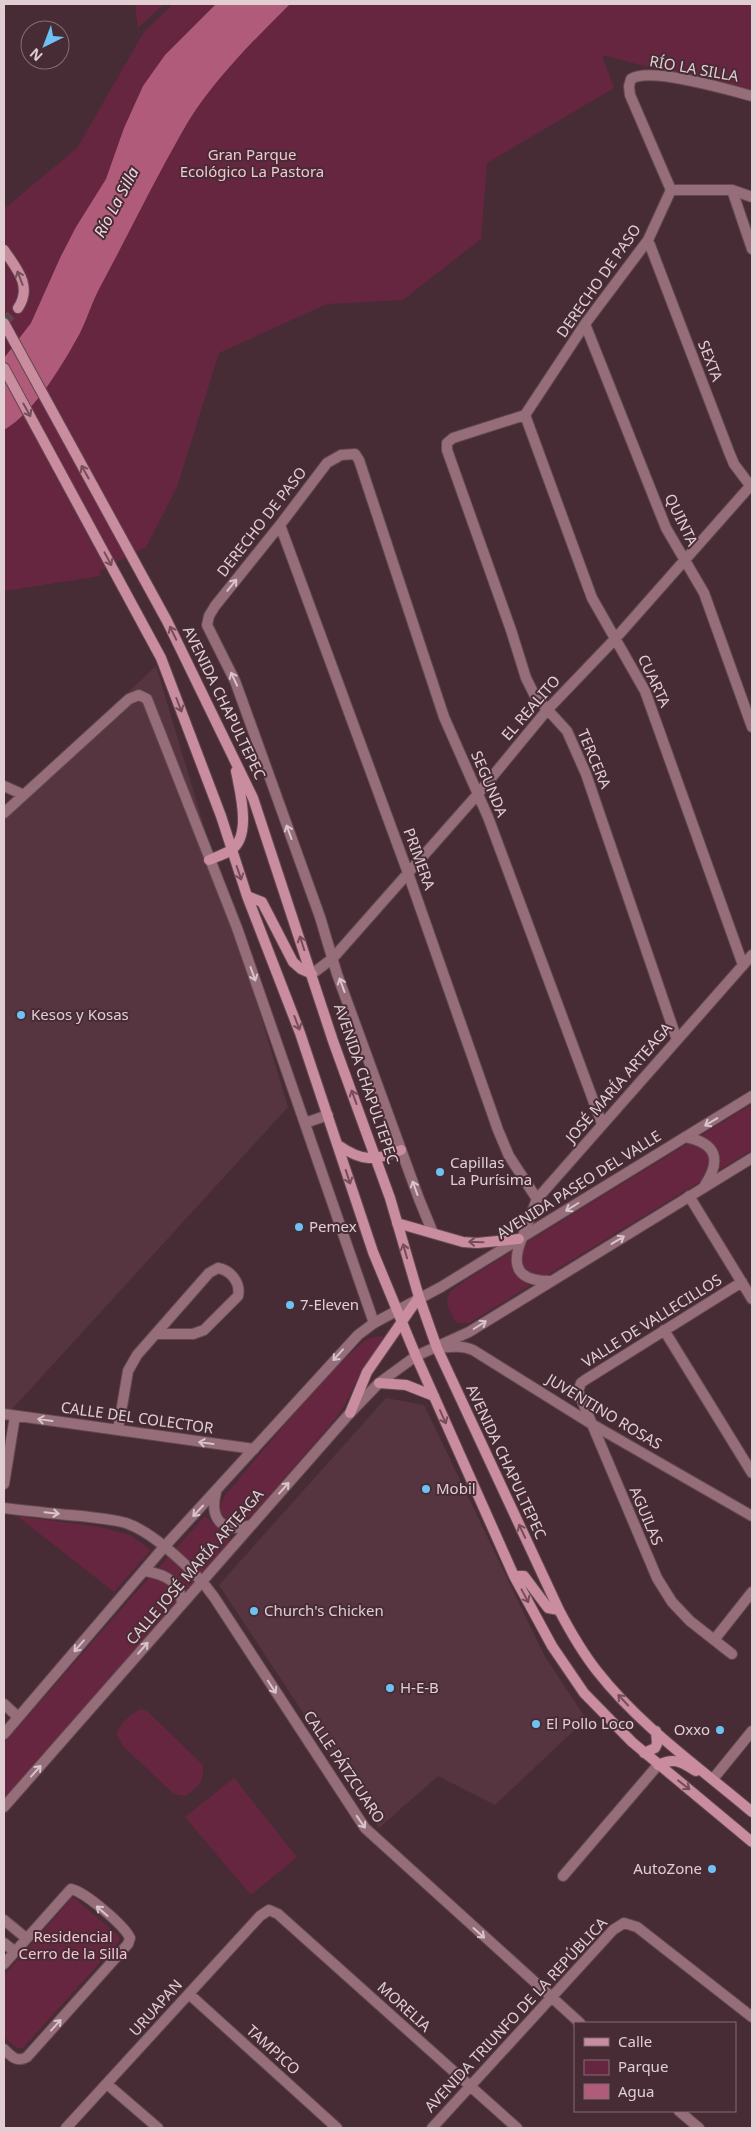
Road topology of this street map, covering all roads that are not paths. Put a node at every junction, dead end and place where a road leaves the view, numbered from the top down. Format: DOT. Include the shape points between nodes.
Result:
graph roads {
  1 [pos="752,96"];
  2 [pos="671,190"];
  3 [pos="732,190"];
  4 [pos="752,197"];
  5 [pos="648,240"];
  6 [pos="752,249"];
  7 [pos="4,250"];
  8 [pos="18,308"];
  9 [pos="4,323"];
  10 [pos="585,324"];
  11 [pos="4,368"];
  12 [pos="525,415"];
  13 [pos="355,454"];
  14 [pos="752,486"];
  15 [pos="280,525"];
  16 [pos="684,561"];
  17 [pos="615,639"];
  18 [pos="548,709"];
  19 [pos="752,727"];
  20 [pos="234,756"];
  21 [pos="4,786"];
  22 [pos="24,795"];
  23 [pos="477,795"];
  24 [pos="4,813"];
  25 [pos="231,850"];
  26 [pos="209,860"];
  27 [pos="408,873"];
  28 [pos="247,896"];
  29 [pos="752,956"];
  30 [pos="332,958"];
  31 [pos="743,965"];
  32 [pos="312,974"];
  33 [pos="677,1040"];
  34 [pos="752,1096"];
  35 [pos="328,1115"];
  36 [pos="305,1122"];
  37 [pos="602,1124"];
  38 [pos="685,1138"];
  39 [pos="338,1145"];
  40 [pos="401,1150"];
  41 [pos="752,1158"];
  42 [pos="376,1159"];
  43 [pos="703,1188"];
  44 [pos="689,1196"];
  45 [pos="537,1200"];
  46 [pos="397,1223"];
  47 [pos="433,1233"];
  48 [pos="520,1239"];
  49 [pos="550,1281"];
  50 [pos="742,1282"];
  51 [pos="419,1297"];
  52 [pos="752,1299"];
  53 [pos="397,1310"];
  54 [pos="403,1322"];
  55 [pos="374,1323"];
  56 [pos="664,1330"];
  57 [pos="156,1334"];
  58 [pos="437,1348"];
  59 [pos="416,1356"];
  60 [pos="379,1384"];
  61 [pos="579,1386"];
  62 [pos="434,1396"];
  63 [pos="350,1413"];
  64 [pos="4,1414"];
  65 [pos="15,1416"];
  66 [pos="590,1423"];
  67 [pos="118,1430"];
  68 [pos="254,1449"];
  69 [pos="752,1473"];
  70 [pos="4,1484"];
  71 [pos="216,1492"];
  72 [pos="4,1508"];
  73 [pos="752,1516"];
  74 [pos="252,1525"];
  75 [pos="164,1547"];
  76 [pos="145,1571"];
  77 [pos="514,1576"];
  78 [pos="202,1581"];
  79 [pos="752,1592"];
  80 [pos="182,1604"];
  81 [pos="558,1610"];
  82 [pos="714,1640"];
  83 [pos="732,1654"];
  84 [pos="4,1704"];
  85 [pos="18,1717"];
  86 [pos="656,1731"];
  87 [pos="752,1731"];
  88 [pos="4,1734"];
  89 [pos="644,1753"];
  90 [pos="658,1765"];
  91 [pos="713,1779"];
  92 [pos="4,1807"];
  93 [pos="752,1812"];
  94 [pos="752,1842"];
  95 [pos="563,1876"];
  96 [pos="269,1910"];
  97 [pos="4,1920"];
  98 [pos="26,1938"];
  99 [pos="4,1943"];
  100 [pos="14,1951"];
  101 [pos="4,1964"];
  102 [pos="189,1994"];
  103 [pos="550,1998"];
  104 [pos="752,2017"];
  105 [pos="579,2022"];
  106 [pos="4,2049"];
  107 [pos="106,2084"];
  108 [pos="470,2086"];
  109 [pos="680,2112"];
  110 [pos="66,2128"];
  111 [pos="158,2128"];
  112 [pos="337,2128"];
  113 [pos="432,2128"];
  114 [pos="517,2128"];
  115 [pos="699,2128"];
  1 -- 2 [label="street, RÍO LA SILLA" via="656,75 637,75 631,79 630,95"];
  2 -- 3 [label="street"];
  2 -- 5 [label="street, DERECHO DE PASO"];
  3 -- 4 [label="street"];
  3 -- 6 [label="street"];
  5 -- 10 [label="street, DERECHO DE PASO"];
  5 -- 14 [label="street, SEXTA" via="734,464"];
  8 -- 7 [label="main road, one-way" via="24,295 22,276"];
  20 -- 9 [label="main road, AVENIDA CHAPULTEPEC, one-way" via="167,620"];
  10 -- 12 [label="street, DERECHO DE PASO"];
  10 -- 16 [label="street, QUINTA" via="666,528"];
  11 -- 25 [label="main road, one-way" via="161,658"];
  12 -- 17 [label="street, CUARTA" via="592,598"];
  12 -- 18 [label="street, TERCERA" via="446,443 526,678 535,696"];
  13 -- 15 [label="street, DERECHO DE PASO" via="341,455 327,464"];
  13 -- 23 [label="street, SEGUNDA" via="444,716"];
  14 -- 16 [label="street, EL REALITO"];
  15 -- 27 [label="street, PRIMERA"];
  30 -- 15 [label="street, DERECHO DE PASO, one-way" via="235,681 207,625 215,606"];
  16 -- 17 [label="street, EL REALITO"];
  16 -- 19 [label="street, QUINTA" via="704,593"];
  17 -- 18 [label="street, EL REALITO"];
  17 -- 31 [label="street, CUARTA" via="645,691"];
  18 -- 23 [label="street, EL REALITO"];
  18 -- 33 [label="street, TERCERA" via="567,731 586,774"];
  20 -- 25 [label="main road" via="243,810 242,834 239,843"];
  32 -- 20 [label="main road, AVENIDA CHAPULTEPEC, one-way" via="253,798"];
  21 -- 22 [label="street"];
  22 -- 24 [label="street"];
  22 -- 26 [label="street" via="129,699 144,696 150,703"];
  23 -- 27 [label="street, EL REALITO"];
  23 -- 37 [label="street, SEGUNDA"];
  25 -- 26 [label="main road"];
  25 -- 28 [label="main road, one-way"];
  26 -- 36 [label="street, one-way" via="237,928"];
  27 -- 30 [label="street, EL REALITO"];
  27 -- 45 [label="street, PRIMERA" via="498,1130 509,1156"];
  28 -- 32 [label="main road" via="262,902 294,962"];
  28 -- 35 [label="main road, one-way"];
  29 -- 31 [label="street, JOSÉ MARÍA ARTEAGA"];
  30 -- 32 [label="street, EL REALITO"];
  40 -- 30 [label="street, one-way"];
  31 -- 33 [label="street, JOSÉ MARÍA ARTEAGA"];
  42 -- 32 [label="main road, AVENIDA CHAPULTEPEC, one-way"];
  33 -- 37 [label="street, JOSÉ MARÍA ARTEAGA"];
  34 -- 38 [label="street, AVENIDA PASEO DEL VALLE, one-way"];
  35 -- 36 [label="street"];
  35 -- 39 [label="main road"];
  36 -- 55 [label="street"];
  37 -- 45 [label="street, JOSÉ MARÍA ARTEAGA"];
  38 -- 43 [label="street" via="700,1140 712,1151 715,1160 713,1172"];
  38 -- 48 [label="street, AVENIDA PASEO DEL VALLE, one-way"];
  39 -- 42 [label="main road" via="357,1156"];
  39 -- 53 [label="main road, one-way" via="373,1252"];
  40 -- 42 [label="main road"];
  47 -- 40 [label="street, one-way"];
  41 -- 43 [label="street"];
  42 -- 46 [label="main road, AVENIDA CHAPULTEPEC"];
  43 -- 44 [label="street"];
  49 -- 44 [label="street, one-way"];
  44 -- 50 [label="street"];
  45 -- 48 [label="street, JOSÉ MARÍA ARTEAGA"];
  46 -- 47 [label="main road"];
  51 -- 46 [label="main road, AVENIDA CHAPULTEPEC, one-way"];
  48 -- 47 [label="main road, one-way" via="477,1243"];
  48 -- 49 [label="street, JOSÉ MARÍA ARTEAGA" via="516,1252 519,1268 528,1279"];
  48 -- 51 [label="street, AVENIDA PASEO DEL VALLE"];
  58 -- 49 [label="street, one-way" via="469,1332"];
  50 -- 52 [label="street"];
  50 -- 56 [label="street, VALLE DE VALLECILLOS"];
  51 -- 53 [label="street, AVENIDA PASEO DEL VALLE"];
  51 -- 54 [label="main road"];
  51 -- 58 [label="main road, AVENIDA CHAPULTEPEC"];
  53 -- 54 [label="main road"];
  53 -- 55 [label="street"];
  54 -- 59 [label="main road"];
  54 -- 63 [label="main road" via="367,1372"];
  55 -- 68 [label="street, one-way" via="344,1350"];
  56 -- 61 [label="street, VALLE DE VALLECILLOS"];
  56 -- 69 [label="street"];
  57 -- 57 [label="street" via="193,1334 204,1330 238,1296 239,1287 230,1273 218,1268 209,1273"];
  57 -- 67 [label="street" via="128,1371"];
  58 -- 59 [label="street, CALLE JOSÉ MARÍA ARTEAGA"];
  58 -- 66 [label="street, JUVENTINO ROSAS" via="465,1347 473,1350"];
  81 -- 58 [label="main road, AVENIDA CHAPULTEPEC, one-way"];
  59 -- 60 [label="street, CALLE JOSÉ MARÍA ARTEAGA"];
  59 -- 62 [label="main road"];
  60 -- 62 [label="main road" via="406,1385"];
  60 -- 63 [label="street, CALLE JOSÉ MARÍA ARTEAGA"];
  61 -- 66 [label="street, AGUILAS" via="578,1396"];
  62 -- 77 [label="main road, one-way"];
  74 -- 63 [label="street, CALLE JOSÉ MARÍA ARTEAGA, one-way"];
  64 -- 65 [label="street, CALLE DEL COLECTOR"];
  67 -- 65 [label="street, CALLE DEL COLECTOR, one-way"];
  65 -- 70 [label="street"];
  66 -- 73 [label="street, JUVENTINO ROSAS"];
  66 -- 82 [label="street, AGUILAS" via="657,1578 672,1602"];
  68 -- 67 [label="street, CALLE DEL COLECTOR, one-way"];
  68 -- 71 [label="street"];
  71 -- 74 [label="street" via="213,1504 220,1522 233,1528"];
  71 -- 75 [label="street, one-way"];
  72 -- 75 [label="street, CALLE PÁTZCUARO, one-way" via="118,1521 141,1530"];
  74 -- 78 [label="street, CALLE JOSÉ MARÍA ARTEAGA"];
  75 -- 76 [label="street"];
  75 -- 78 [label="street, CALLE PÁTZCUARO"];
  76 -- 80 [label="street" via="170,1579 177,1587"];
  76 -- 85 [label="street, one-way"];
  77 -- 81 [label="main road" via="524,1576 548,1608"];
  77 -- 89 [label="main road, one-way" via="574,1682"];
  78 -- 80 [label="street, CALLE JOSÉ MARÍA ARTEAGA"];
  78 -- 103 [label="street, CALLE PÁTZCUARO, one-way" via="365,1828"];
  79 -- 82 [label="street"];
  92 -- 80 [label="street, CALLE JOSÉ MARÍA ARTEAGA, one-way"];
  86 -- 81 [label="main road, AVENIDA CHAPULTEPEC, one-way" via="597,1671"];
  82 -- 83 [label="street, AGUILAS"];
  84 -- 85 [label="street"];
  85 -- 88 [label="street"];
  86 -- 89 [label="main road" via="655,1748"];
  86 -- 91 [label="main road, AVENIDA CHAPULTEPEC"];
  87 -- 91 [label="street"];
  89 -- 90 [label="main road"];
  90 -- 91 [label="main road" via="676,1761"];
  90 -- 94 [label="main road, one-way"];
  90 -- 95 [label="street"];
  91 -- 93 [label="main road, AVENIDA CHAPULTEPEC"];
  96 -- 102 [label="street, URUAPAN"];
  96 -- 108 [label="street, MORELIA" via="278,1914"];
  97 -- 98 [label="street"];
  98 -- 100 [label="street"];
  106 -- 98 [label="street, one-way" via="17,2060 27,2057 130,1938 85,1895 71,1890"];
  99 -- 100 [label="street"];
  100 -- 101 [label="street"];
  102 -- 107 [label="street, URUAPAN"];
  102 -- 112 [label="street, TAMPICO"];
  103 -- 104 [label="street, AVENIDA TRIUNFO DE LA REPÚBLICA" via="613,1930 624,1923 637,1927"];
  103 -- 105 [label="street, CALLE PÁTZCUARO"];
  103 -- 108 [label="street, AVENIDA TRIUNFO DE LA REPÚBLICA"];
  107 -- 110 [label="street, URUAPAN"];
  107 -- 111 [label="street"];
  108 -- 113 [label="street, AVENIDA TRIUNFO DE LA REPÚBLICA"];
  108 -- 114 [label="street, MORELIA"];
  109 -- 115 [label="street"];
}
